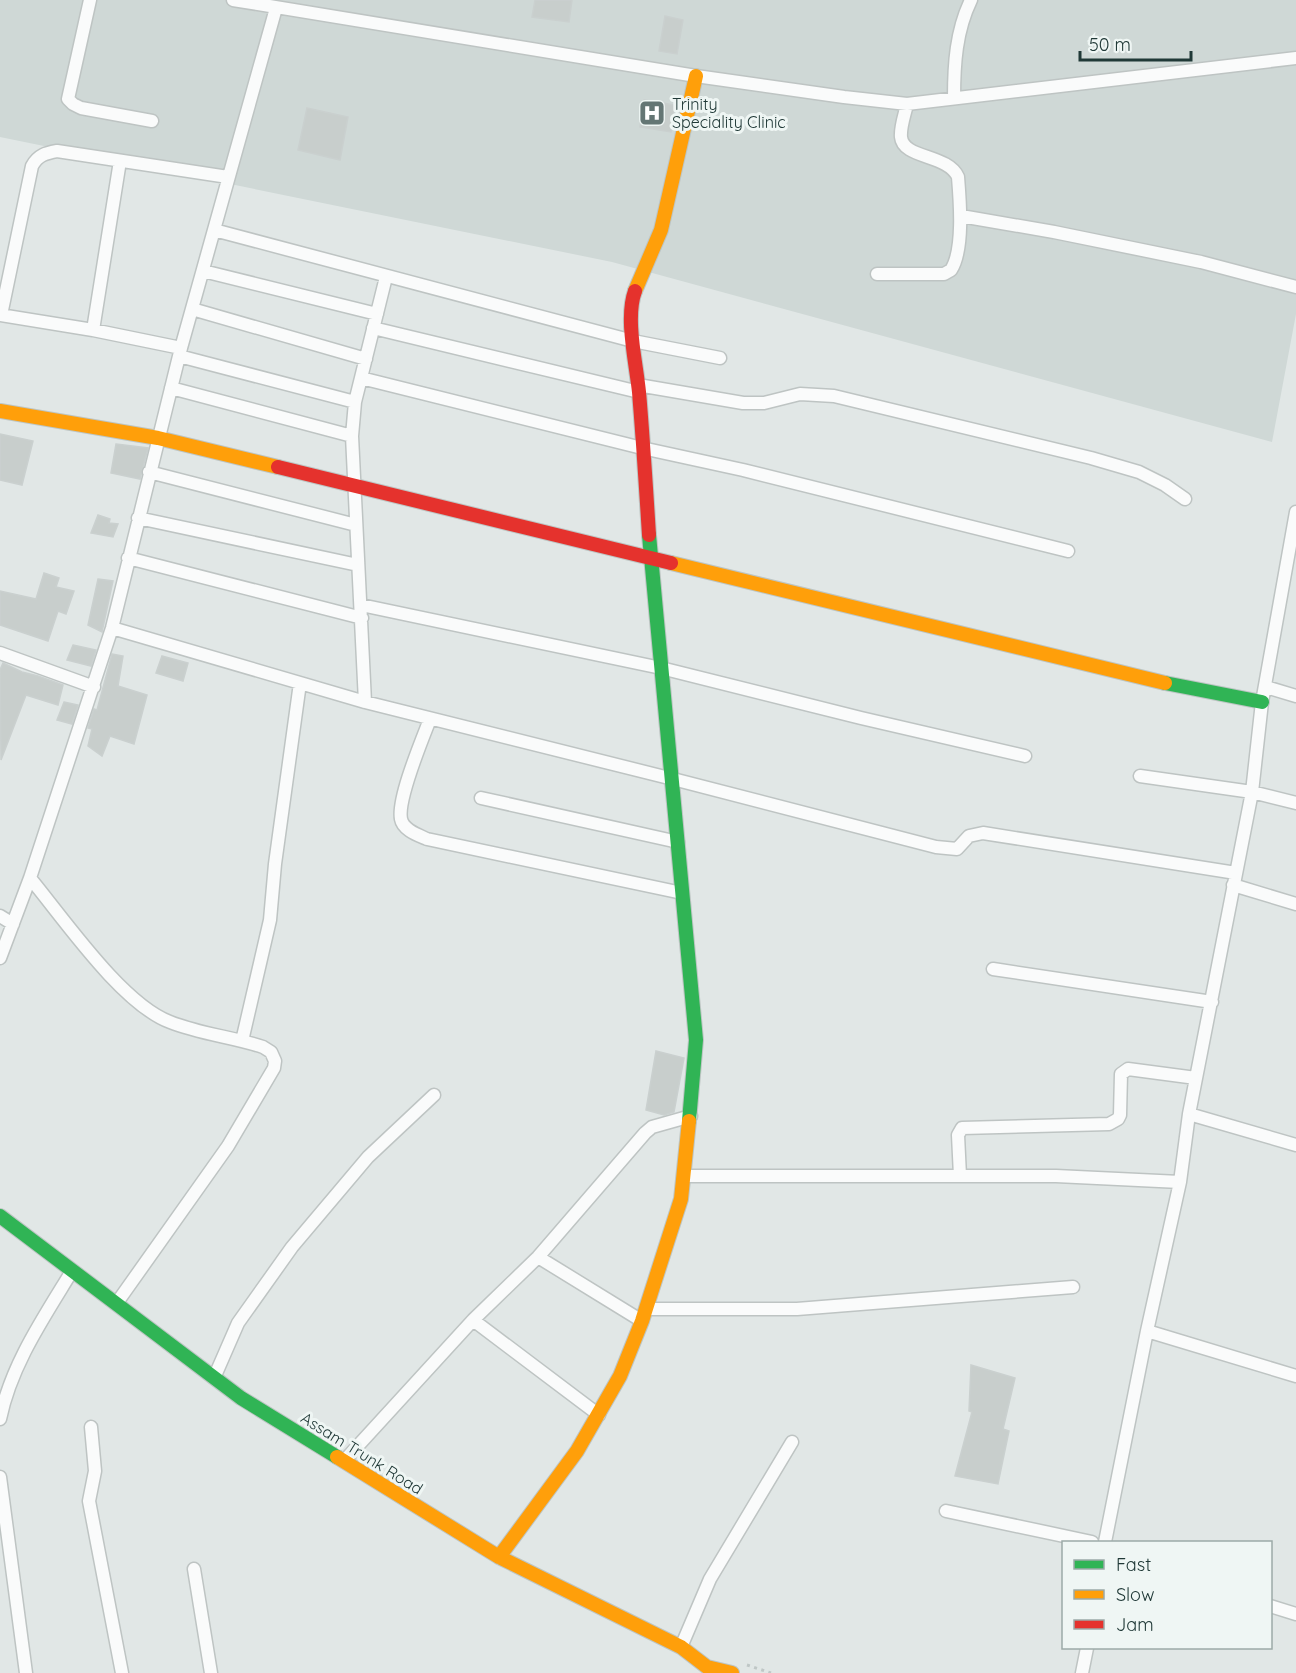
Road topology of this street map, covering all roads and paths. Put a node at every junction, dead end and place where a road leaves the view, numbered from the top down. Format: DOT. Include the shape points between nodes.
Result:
graph roads {
  1 [pos="90,0"];
  2 [pos="232,0"];
  3 [pos="971,0"];
  4 [pos="276,8"];
  5 [pos="1296,58"];
  6 [pos="696,76"];
  7 [pos="954,98"];
  8 [pos="907,104"];
  9 [pos="152,121"];
  10 [pos="120,161"];
  11 [pos="228,177"];
  12 [pos="961,216"];
  13 [pos="214,230"];
  14 [pos="203,271"];
  15 [pos="877,274"];
  16 [pos="386,277"];
  17 [pos="1296,287"];
  18 [pos="192,309"];
  19 [pos="377,314"];
  20 [pos="1,315"];
  21 [pos="373,328"];
  22 [pos="93,330"];
  23 [pos="633,341"];
  24 [pos="180,352"];
  25 [pos="366,358"];
  26 [pos="720,358"];
  27 [pos="361,378"];
  28 [pos="171,388"];
  29 [pos="638,389"];
  30 [pos="355,402"];
  31 [pos="0,411"];
  32 [pos="352,436"];
  33 [pos="158,438"];
  34 [pos="642,448"];
  35 [pos="149,472"];
  36 [pos="354,485"];
  37 [pos="1185,499"];
  38 [pos="1296,512"];
  39 [pos="138,518"];
  40 [pos="356,525"];
  41 [pos="1068,551"];
  42 [pos="128,558"];
  43 [pos="651,558"];
  44 [pos="358,565"];
  45 [pos="361,604"];
  46 [pos="362,618"];
  47 [pos="112,628"];
  48 [pos="0,653"];
  49 [pos="661,668"];
  50 [pos="300,683"];
  51 [pos="94,687"];
  52 [pos="1266,687"];
  53 [pos="1296,696"];
  54 [pos="365,702"];
  55 [pos="1262,702"];
  56 [pos="430,719"];
  57 [pos="1025,756"];
  58 [pos="1140,776"];
  59 [pos="673,779"];
  60 [pos="1252,792"];
  61 [pos="481,798"];
  62 [pos="1296,803"];
  63 [pos="678,842"];
  64 [pos="30,878"];
  65 [pos="1234,879"];
  66 [pos="682,893"];
  67 [pos="1296,904"];
  68 [pos="0,916"];
  69 [pos="13,924"];
  70 [pos="0,958"];
  71 [pos="993,969"];
  72 [pos="1212,1002"];
  73 [pos="242,1041"];
  74 [pos="1196,1078"];
  75 [pos="434,1095"];
  76 [pos="1189,1114"];
  77 [pos="691,1116"];
  78 [pos="1296,1145"];
  79 [pos="685,1176"];
  80 [pos="960,1176"];
  81 [pos="1180,1182"];
  82 [pos="0,1216"];
  83 [pos="538,1257"];
  84 [pos="72,1271"];
  85 [pos="1073,1287"];
  86 [pos="116,1304"];
  87 [pos="644,1315"];
  88 [pos="473,1320"];
  89 [pos="1147,1331"];
  90 [pos="1296,1376"];
  91 [pos="214,1377"];
  92 [pos="599,1414"];
  93 [pos="0,1419"];
  94 [pos="91,1427"];
  95 [pos="792,1442"];
  96 [pos="344,1461"];
  97 [pos="0,1477"];
  98 [pos="946,1511"];
  99 [pos="1087,1541"];
  100 [pos="1105,1541"];
  101 [pos="499,1557"];
  102 [pos="194,1569"];
  103 [pos="1272,1607"];
  104 [pos="1296,1614"];
  105 [pos="681,1647"];
  106 [pos="1087,1649"];
  107 [pos="703,1670"];
  108 [pos="26,1673"];
  109 [pos="122,1673"];
  110 [pos="211,1673"];
  111 [pos="732,1673"];
  112 [pos="1082,1673"];
  1 -- 9 [label="street" via="68,99 81,108"];
  2 -- 4 [label="street"];
  3 -- 7 [label="street" via="957,43"];
  4 -- 6 [label="street"];
  4 -- 11 [label="street"];
  5 -- 7 [label="street"];
  6 -- 8 [label="street"];
  6 -- 23 [label="street" via="661,230 632,299"];
  7 -- 8 [label="street"];
  8 -- 12 [label="street" via="900,135 902,143 956,171"];
  10 -- 11 [label="street"];
  10 -- 20 [label="street" via="57,151 35,159"];
  10 -- 22 [label="street"];
  11 -- 13 [label="street"];
  12 -- 15 [label="street" via="951,270 935,276"];
  12 -- 17 [label="street" via="1201,262"];
  13 -- 14 [label="street"];
  13 -- 16 [label="street"];
  14 -- 18 [label="street"];
  14 -- 19 [label="street"];
  16 -- 19 [label="street"];
  16 -- 23 [label="street"];
  18 -- 24 [label="street"];
  18 -- 25 [label="street"];
  19 -- 21 [label="street"];
  20 -- 22 [label="street"];
  21 -- 25 [label="street"];
  21 -- 29 [label="street"];
  22 -- 24 [label="street"];
  23 -- 26 [label="street"];
  23 -- 29 [label="street"];
  24 -- 28 [label="street"];
  24 -- 30 [label="street"];
  25 -- 27 [label="street"];
  27 -- 30 [label="street"];
  27 -- 34 [label="street"];
  28 -- 32 [label="street"];
  28 -- 33 [label="street"];
  29 -- 34 [label="street"];
  29 -- 37 [label="street" via="743,403 764,403 800,394 834,396 1091,458 1165,485"];
  30 -- 32 [label="street"];
  31 -- 33 [label="street"];
  32 -- 36 [label="street"];
  33 -- 35 [label="street"];
  33 -- 36 [label="street"];
  34 -- 41 [label="street"];
  34 -- 43 [label="street"];
  35 -- 39 [label="street"];
  35 -- 40 [label="street"];
  36 -- 40 [label="street"];
  36 -- 43 [label="street"];
  38 -- 52 [label="street"];
  39 -- 42 [label="street"];
  39 -- 44 [label="street"];
  40 -- 44 [label="street"];
  42 -- 46 [label="street"];
  42 -- 47 [label="street"];
  43 -- 49 [label="street"];
  43 -- 55 [label="street" via="1151,680"];
  44 -- 45 [label="street"];
  45 -- 46 [label="street"];
  45 -- 49 [label="street"];
  46 -- 54 [label="street"];
  47 -- 50 [label="street"];
  47 -- 51 [label="street"];
  48 -- 51 [label="street"];
  49 -- 57 [label="street"];
  49 -- 59 [label="street"];
  50 -- 54 [label="street"];
  50 -- 73 [label="street" via="269,926"];
  51 -- 64 [label="street"];
  52 -- 53 [label="street"];
  52 -- 55 [label="street"];
  54 -- 56 [label="street"];
  55 -- 60 [label="street"];
  56 -- 59 [label="street"];
  56 -- 66 [label="street" via="403,801 401,819 405,827 427,839"];
  58 -- 60 [label="street"];
  59 -- 63 [label="street"];
  59 -- 65 [label="street" via="936,847 957,849 969,836 983,833"];
  60 -- 62 [label="street"];
  60 -- 65 [label="street"];
  61 -- 63 [label="street"];
  63 -- 66 [label="street"];
  64 -- 69 [label="street"];
  64 -- 73 [label="street" via="113,978 144,1008 171,1023"];
  65 -- 67 [label="street"];
  65 -- 72 [label="street"];
  66 -- 77 [label="street" via="696,1040"];
  68 -- 69 [label="street"];
  69 -- 70 [label="street"];
  71 -- 72 [label="street"];
  72 -- 74 [label="street"];
  73 -- 86 [label="street" via="271,1052 274,1068 228,1146"];
  74 -- 76 [label="street"];
  74 -- 80 [label="street" via="1128,1069 1121,1074 1120,1115 1109,1124 962,1128 958,1135"];
  75 -- 91 [label="street" via="368,1157 292,1247 238,1323"];
  76 -- 78 [label="street"];
  76 -- 81 [label="street"];
  77 -- 79 [label="street"];
  77 -- 83 [label="street" via="652,1127 645,1133"];
  79 -- 80 [label="street"];
  79 -- 87 [label="street"];
  80 -- 81 [label="street"];
  81 -- 89 [label="street"];
  82 -- 84 [label="street, Assam Trunk Road"];
  83 -- 87 [label="street"];
  83 -- 88 [label="street"];
  84 -- 86 [label="street, Assam Trunk Road"];
  84 -- 93 [label="street" via="30,1340"];
  85 -- 87 [label="street" via="797,1309"];
  86 -- 91 [label="street, Assam Trunk Road"];
  87 -- 92 [label="street" via="620,1376"];
  88 -- 92 [label="street"];
  88 -- 96 [label="street"];
  89 -- 90 [label="street"];
  89 -- 100 [label="street"];
  91 -- 96 [label="street, Assam Trunk Road"];
  92 -- 101 [label="street" via="578,1451"];
  94 -- 109 [label="street" via="95,1471 89,1501"];
  95 -- 105 [label="street" via="710,1579"];
  96 -- 101 [label="street, Assam Trunk Road"];
  97 -- 108 [label="street"];
  98 -- 99 [label="street"];
  101 -- 105 [label="street, Assam Trunk Road"];
  102 -- 110 [label="street"];
  103 -- 104 [label="street"];
  105 -- 107 [label="street, Assam Trunk Road"];
  106 -- 112 [label="street"];
  107 -- 111 [label="street, Assam Trunk Road"];
}
